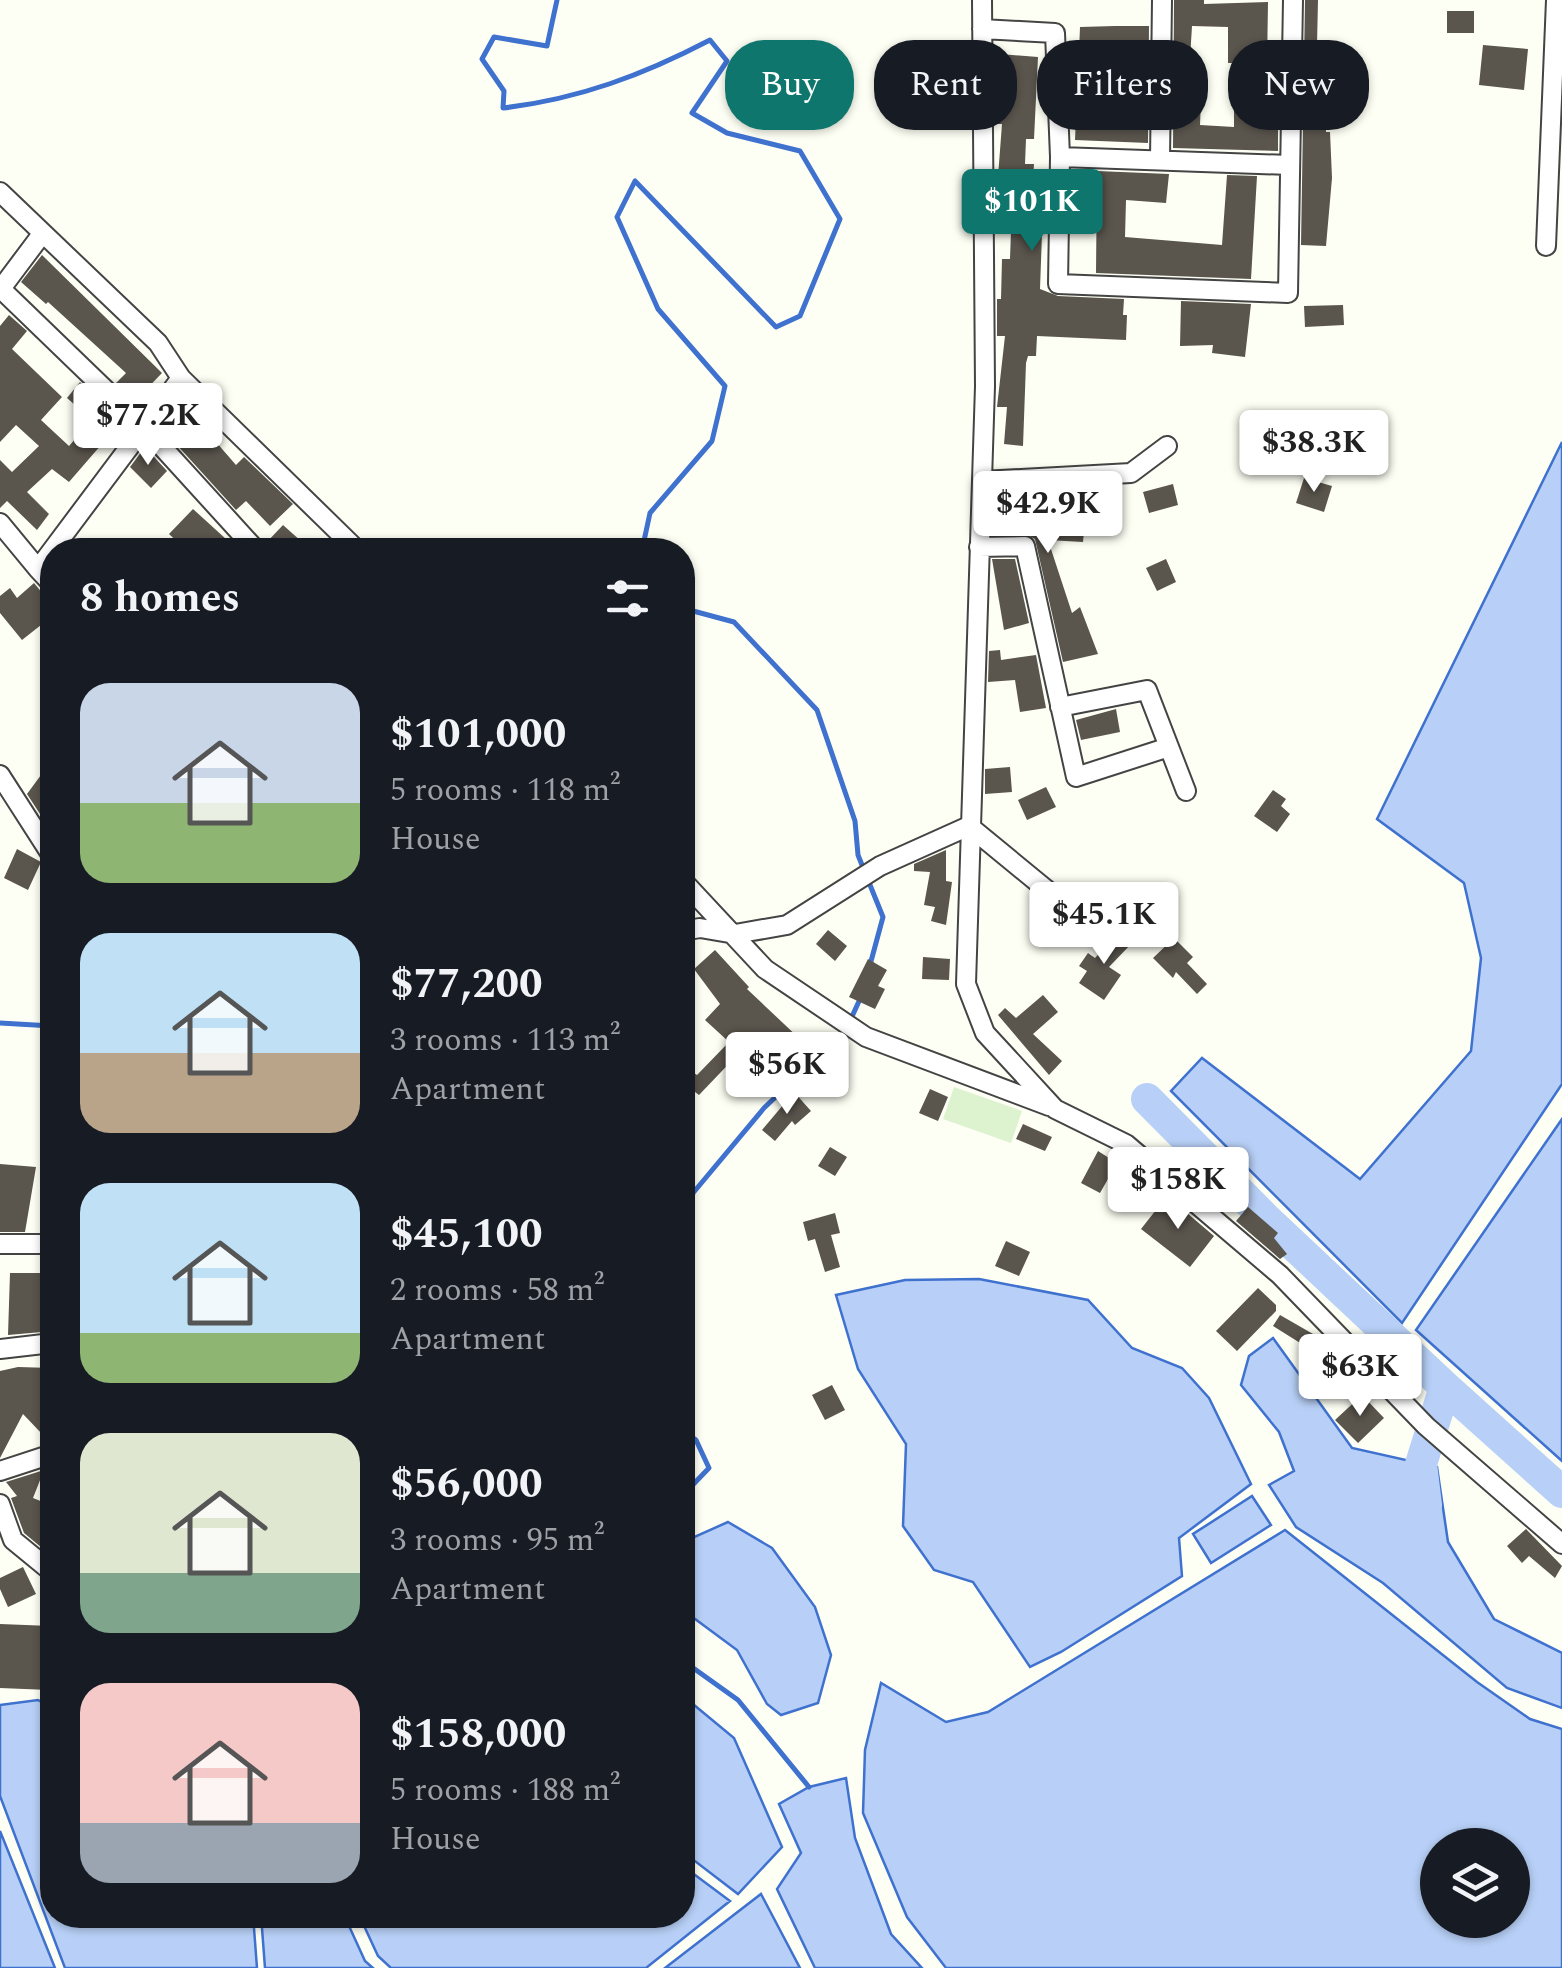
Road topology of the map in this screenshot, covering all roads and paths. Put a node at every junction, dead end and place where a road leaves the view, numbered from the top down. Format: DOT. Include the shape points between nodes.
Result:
graph roads {
  1 [pos="982,0"];
  2 [pos="1162,0"];
  3 [pos="1293,0"];
  4 [pos="1556,0"];
  5 [pos="982,29"];
  6 [pos="1060,157"];
  7 [pos="1160,160"];
  8 [pos="1289,165"];
  9 [pos="0,192"];
  10 [pos="42,234"];
  11 [pos="1546,246"];
  12 [pos="1,289"];
  13 [pos="181,378"];
  14 [pos="144,427"];
  15 [pos="1167,446"];
  16 [pos="982,482"];
  17 [pos="0,524"];
  18 [pos="61,538"];
  19 [pos="245,538"];
  20 [pos="345,538"];
  21 [pos="980,547"];
  22 [pos="40,566"];
  23 [pos="38,569"];
  24 [pos="1060,707"];
  25 [pos="1169,747"];
  26 [pos="0,775"];
  27 [pos="1186,791"];
  28 [pos="968,826"];
  29 [pos="40,837"];
  30 [pos="695,893"];
  31 [pos="695,929"];
  32 [pos="1098,932"];
  33 [pos="736,934"];
  34 [pos="1055,1109"];
  35 [pos="0,1244"];
  36 [pos="40,1244"];
  37 [pos="40,1344"];
  38 [pos="0,1349"];
  39 [pos="40,1458"];
  40 [pos="0,1471"];
  41 [pos="0,1504"];
  42 [pos="1562,1544"];
  43 [pos="40,1562"];
  1 -- 5 [label="street"];
  2 -- 7 [label="street"];
  3 -- 8 [label="street"];
  4 -- 11 [label="street"];
  5 -- 6 [label="street" via="1055,33"];
  5 -- 16 [label="street"];
  6 -- 7 [label="street"];
  6 -- 8 [label="street" via="1058,284 1288,293"];
  7 -- 8 [label="street"];
  9 -- 10 [label="street"];
  10 -- 12 [label="street"];
  10 -- 13 [label="street" via="158,344"];
  12 -- 14 [label="street"];
  13 -- 14 [label="street"];
  13 -- 20 [label="street"];
  14 -- 18 [label="street"];
  14 -- 19 [label="street"];
  15 -- 16 [label="street" via="1131,473"];
  16 -- 21 [label="street"];
  17 -- 23 [label="street"];
  21 -- 24 [label="street" via="1024,546"];
  21 -- 28 [label="street"];
  22 -- 23 [label="street"];
  24 -- 25 [label="street" via="1147,690"];
  24 -- 25 [label="street" via="1076,777"];
  25 -- 27 [label="street"];
  26 -- 29 [label="street"];
  28 -- 32 [label="street"];
  28 -- 33 [label="street" via="880,866 787,926"];
  28 -- 34 [label="street" via="966,984 985,1033"];
  30 -- 33 [label="street"];
  31 -- 33 [label="street"];
  33 -- 34 [label="street" via="765,970 866,1036"];
  34 -- 42 [label="street" via="1126,1144 1266,1263 1426,1426"];
  35 -- 36 [label="street"];
  37 -- 38 [label="street"];
  39 -- 40 [label="street"];
  41 -- 43 [label="street" via="13,1540"];
}
